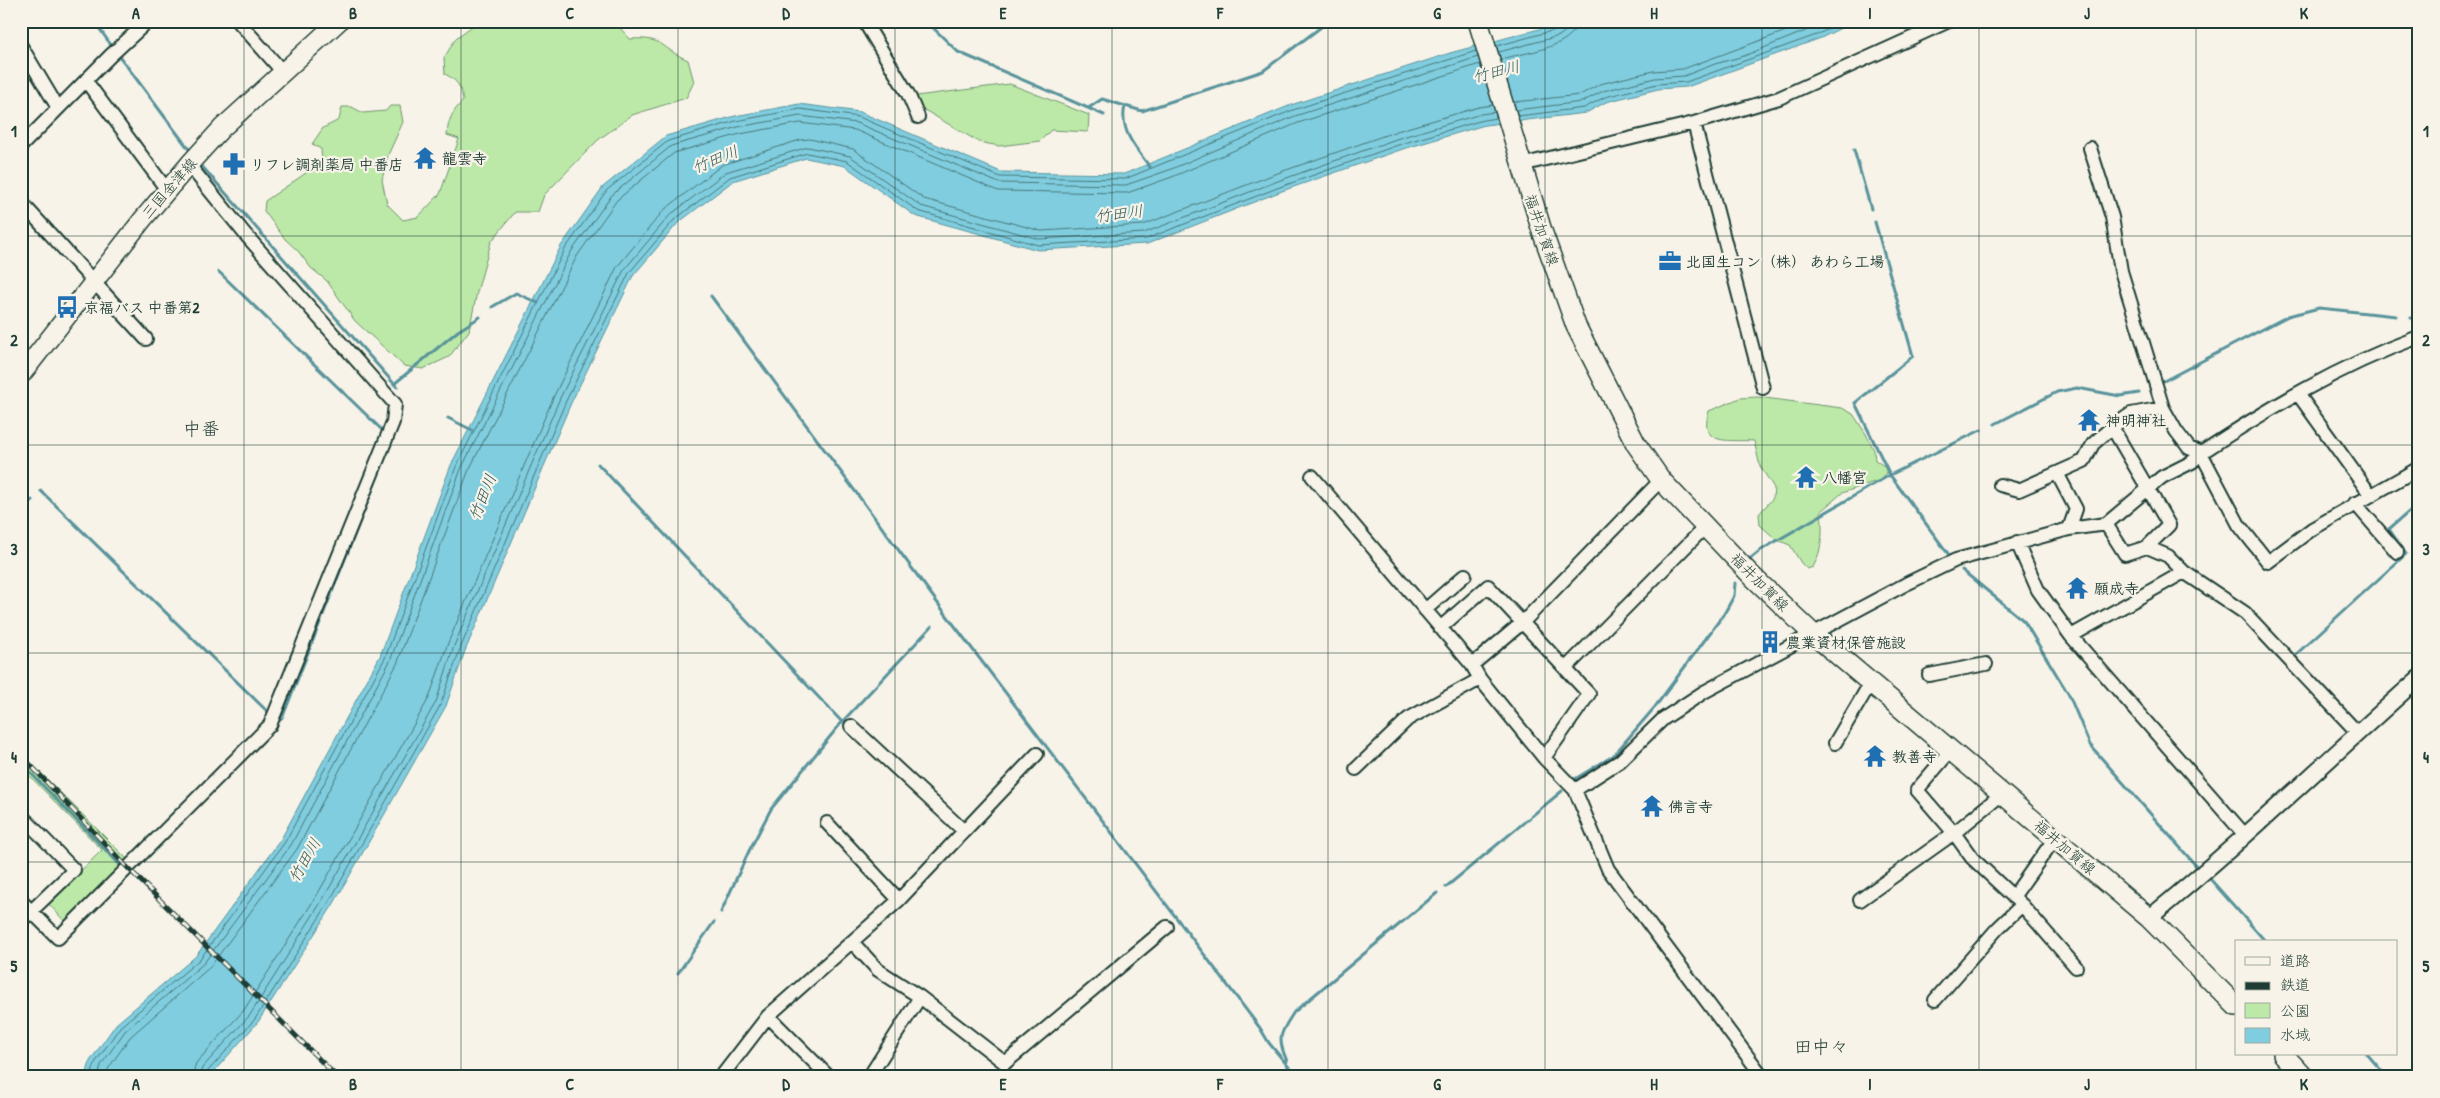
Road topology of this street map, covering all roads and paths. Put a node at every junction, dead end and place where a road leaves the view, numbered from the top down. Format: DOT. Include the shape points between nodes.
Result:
graph roads {
  1 [pos="148,21"];
  2 [pos="238,21"];
  3 [pos="339,21"];
  4 [pos="864,21"];
  5 [pos="1949,21"];
  6 [pos="1479,23"];
  7 [pos="21,46"];
  8 [pos="282,71"];
  9 [pos="86,81"];
  10 [pos="58,108"];
  11 [pos="918,117"];
  12 [pos="1694,123"];
  13 [pos="21,146"];
  14 [pos="2090,148"];
  15 [pos="193,160"];
  16 [pos="1521,165"];
  17 [pos="166,190"];
  18 [pos="21,202"];
  19 [pos="92,282"];
  20 [pos="146,339"];
  21 [pos="2419,341"];
  22 [pos="21,375"];
  23 [pos="1763,388"];
  24 [pos="2298,394"];
  25 [pos="2162,408"];
  26 [pos="2112,427"];
  27 [pos="2201,453"];
  28 [pos="2419,468"];
  29 [pos="2057,473"];
  30 [pos="1312,476"];
  31 [pos="1662,480"];
  32 [pos="2000,484"];
  33 [pos="2147,490"];
  34 [pos="2370,494"];
  35 [pos="2355,503"];
  36 [pos="2106,524"];
  37 [pos="1706,526"];
  38 [pos="2069,529"];
  39 [pos="2017,542"];
  40 [pos="2147,547"];
  41 [pos="2397,552"];
  42 [pos="2184,572"];
  43 [pos="1466,575"];
  44 [pos="1425,610"];
  45 [pos="1522,623"];
  46 [pos="1440,628"];
  47 [pos="1813,634"];
  48 [pos="2071,636"];
  49 [pos="1986,664"];
  50 [pos="1472,665"];
  51 [pos="1566,668"];
  52 [pos="1929,675"];
  53 [pos="2419,678"];
  54 [pos="1480,679"];
  55 [pos="1870,682"];
  56 [pos="851,726"];
  57 [pos="2357,732"];
  58 [pos="1835,743"];
  59 [pos="1949,749"];
  60 [pos="1037,754"];
  61 [pos="1544,758"];
  62 [pos="1356,769"];
  63 [pos="1575,790"];
  64 [pos="2002,794"];
  65 [pos="21,815"];
  66 [pos="827,823"];
  67 [pos="964,831"];
  68 [pos="1954,833"];
  69 [pos="2244,834"];
  70 [pos="2055,838"];
  71 [pos="899,900"];
  72 [pos="1860,900"];
  73 [pos="21,901"];
  74 [pos="2018,901"];
  75 [pos="31,911"];
  76 [pos="2149,918"];
  77 [pos="21,921"];
  78 [pos="1167,927"];
  79 [pos="853,943"];
  80 [pos="2076,967"];
  81 [pos="920,997"];
  82 [pos="1935,1000"];
  83 [pos="2235,1005"];
  84 [pos="768,1016"];
  85 [pos="2285,1056"];
  86 [pos="721,1077"];
  87 [pos="829,1077"];
  88 [pos="869,1077"];
  89 [pos="1762,1077"];
  90 [pos="2304,1077"];
  1 -- 9 [label="street"];
  2 -- 8 [label="street"];
  3 -- 8 [label="main road, 三国金津線"];
  4 -- 11 [label="street" via="908,94"];
  5 -- 12 [label="street" via="1779,98"];
  6 -- 16 [label="main road, 福井加賀線"];
  7 -- 10 [label="street"];
  8 -- 15 [label="main road, 三国金津線"];
  9 -- 10 [label="street"];
  9 -- 17 [label="street"];
  10 -- 13 [label="street"];
  12 -- 16 [label="street"];
  12 -- 23 [label="street"];
  14 -- 25 [label="street" via="2112,217 2121,270"];
  15 -- 17 [label="main road, 三国金津線"];
  15 -- 75 [label="street" via="245,234 395,404 393,422 270,725 58,938"];
  16 -- 31 [label="main road, 福井加賀線" via="1576,326 1636,444"];
  17 -- 19 [label="main road, 三国金津線"];
  18 -- 19 [label="street"];
  19 -- 20 [label="street"];
  19 -- 22 [label="main road, 三国金津線"];
  21 -- 24 [label="street" via="2416,338 2379,352"];
  24 -- 27 [label="street"];
  24 -- 34 [label="street"];
  25 -- 26 [label="street" via="2131,414"];
  25 -- 27 [label="street" via="2189,448"];
  26 -- 29 [label="street" via="2093,444 2084,461"];
  26 -- 33 [label="street"];
  27 -- 33 [label="street"];
  27 -- 35 [label="street" via="2239,525 2268,562 2312,529"];
  28 -- 34 [label="street"];
  29 -- 32 [label="street" via="2019,490"];
  29 -- 38 [label="street" via="2076,510"];
  30 -- 44 [label="street"];
  31 -- 37 [label="main road, 福井加賀線"];
  31 -- 45 [label="street"];
  33 -- 36 [label="street"];
  33 -- 40 [label="street" via="2169,525"];
  34 -- 35 [label="street"];
  35 -- 41 [label="street"];
  36 -- 38 [label="street"];
  36 -- 40 [label="street" via="2125,554"];
  37 -- 47 [label="main road, 福井加賀線" via="1753,577"];
  37 -- 51 [label="street"];
  38 -- 39 [label="street"];
  39 -- 47 [label="street" via="1939,567"];
  39 -- 48 [label="street" via="2038,590"];
  40 -- 42 [label="street" via="2168,556"];
  42 -- 48 [label="street"];
  42 -- 57 [label="street" via="2245,613"];
  43 -- 44 [label="street"];
  44 -- 46 [label="street"];
  45 -- 46 [label="street" via="1488,586"];
  45 -- 50 [label="street"];
  45 -- 51 [label="street"];
  46 -- 50 [label="street"];
  47 -- 55 [label="main road, 福井加賀線"];
  47 -- 63 [label="street" via="1704,692 1663,719 1620,761"];
  48 -- 69 [label="street"];
  49 -- 52 [label="street"];
  50 -- 54 [label="street"];
  51 -- 61 [label="street" via="1589,694"];
  53 -- 57 [label="street"];
  54 -- 61 [label="street"];
  54 -- 62 [label="street" via="1408,719"];
  55 -- 58 [label="street"];
  55 -- 59 [label="main road, 福井加賀線"];
  56 -- 67 [label="street"];
  57 -- 69 [label="street"];
  59 -- 64 [label="main road, 福井加賀線"];
  59 -- 68 [label="street" via="1917,790"];
  60 -- 67 [label="street"];
  61 -- 63 [label="street"];
  63 -- 89 [label="street" via="1608,869"];
  64 -- 68 [label="street"];
  64 -- 70 [label="main road, 福井加賀線"];
  65 -- 75 [label="street" via="74,870"];
  66 -- 71 [label="street"];
  67 -- 71 [label="street"];
  68 -- 72 [label="street"];
  68 -- 74 [label="street" via="1972,858"];
  69 -- 76 [label="street" via="2206,871"];
  70 -- 74 [label="street"];
  70 -- 76 [label="main road, 福井加賀線"];
  71 -- 79 [label="street"];
  73 -- 75 [label="street"];
  74 -- 80 [label="street"];
  74 -- 82 [label="street"];
  75 -- 77 [label="street"];
  76 -- 83 [label="main road, 福井加賀線"];
  78 -- 81 [label="street" via="1005,1063"];
  79 -- 81 [label="street" via="878,970"];
  79 -- 84 [label="street"];
  81 -- 88 [label="street"];
  84 -- 86 [label="street"];
  84 -- 87 [label="street"];
  85 -- 90 [label="main road"];
}
